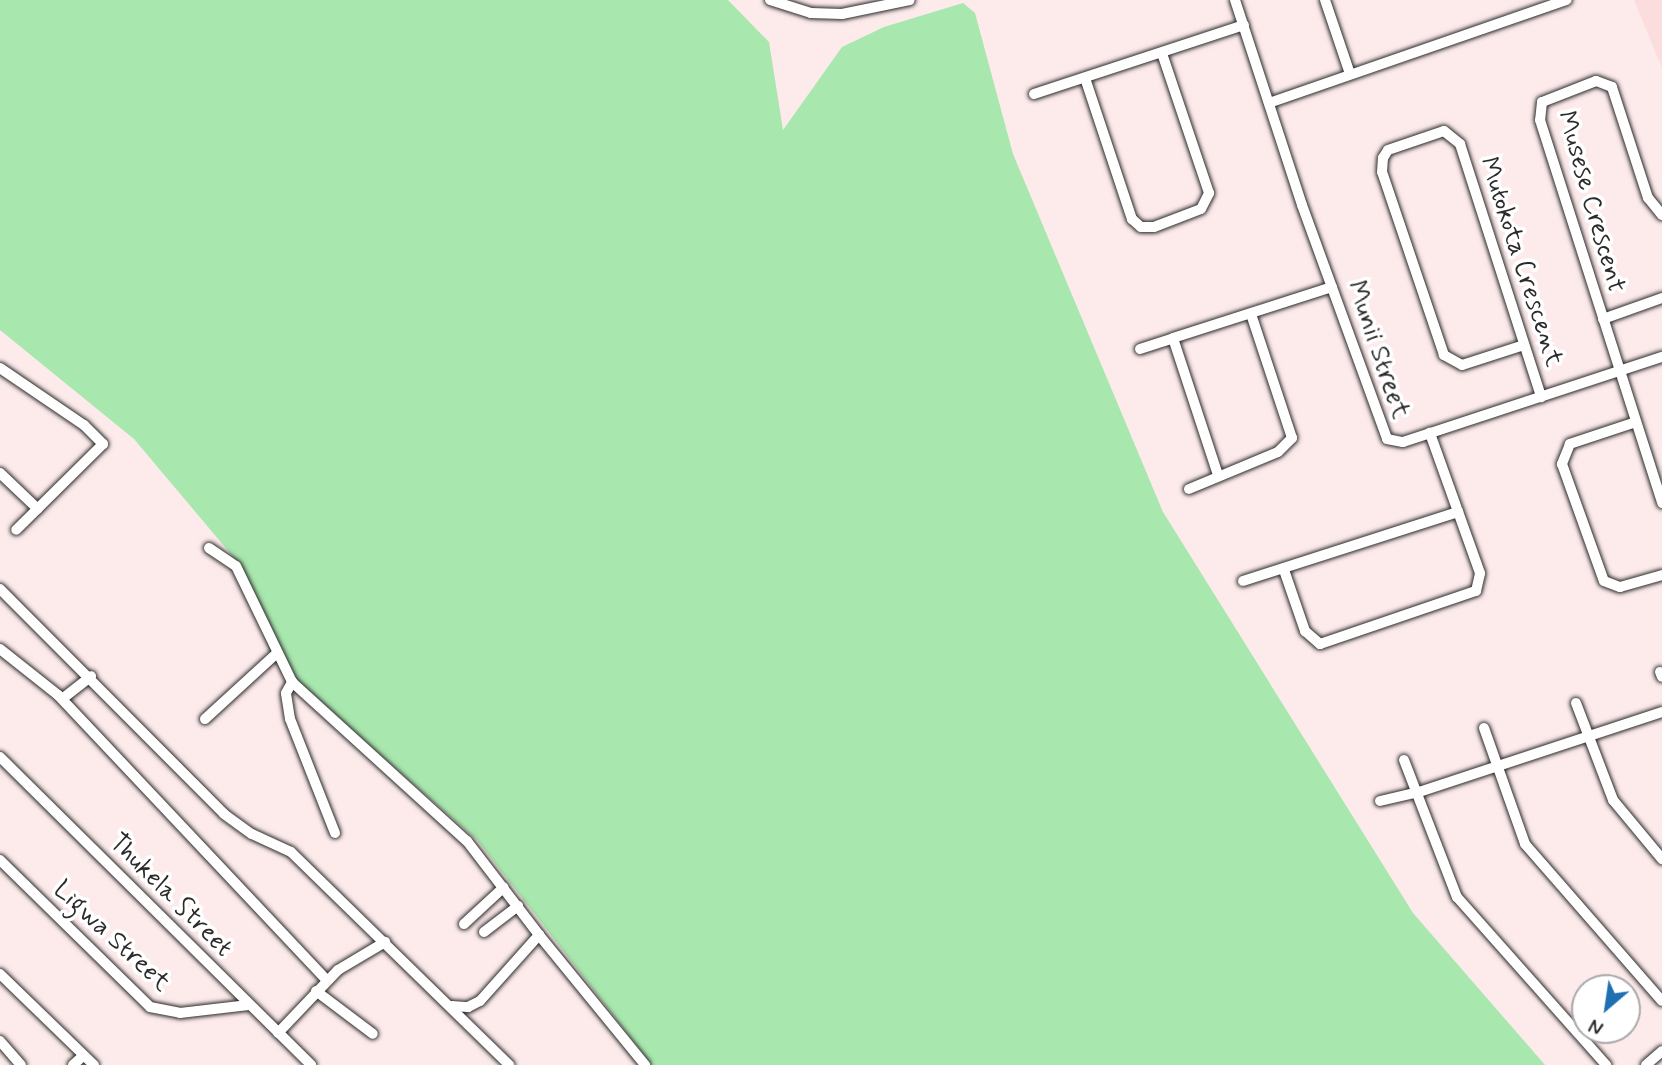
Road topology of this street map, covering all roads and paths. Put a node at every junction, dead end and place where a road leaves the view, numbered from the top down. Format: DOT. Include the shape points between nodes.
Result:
graph roads {
  1 [pos="910,0"];
  2 [pos="1235,0"];
  3 [pos="1325,0"];
  4 [pos="1567,0"];
  5 [pos="773,1"];
  6 [pos="1244,25"];
  7 [pos="1162,53"];
  8 [pos="1350,74"];
  9 [pos="1085,78"];
  10 [pos="1034,94"];
  11 [pos="1269,103"];
  12 [pos="1662,215"];
  13 [pos="1332,287"];
  14 [pos="1662,298"];
  15 [pos="1251,314"];
  16 [pos="1603,319"];
  17 [pos="1173,338"];
  18 [pos="1524,345"];
  19 [pos="1140,349"];
  20 [pos="1662,357"];
  21 [pos="0,368"];
  22 [pos="1620,371"];
  23 [pos="1541,397"];
  24 [pos="1636,422"];
  25 [pos="1430,433"];
  26 [pos="0,473"];
  27 [pos="1218,475"];
  28 [pos="1189,489"];
  29 [pos="1662,503"];
  30 [pos="38,509"];
  31 [pos="1458,512"];
  32 [pos="16,530"];
  33 [pos="209,548"];
  34 [pos="1284,570"];
  35 [pos="1662,575"];
  36 [pos="1243,581"];
  37 [pos="0,589"];
  38 [pos="0,649"];
  39 [pos="276,654"];
  40 [pos="91,676"];
  41 [pos="292,682"];
  42 [pos="62,699"];
  43 [pos="1577,703"];
  44 [pos="1662,712"];
  45 [pos="205,719"];
  46 [pos="1484,728"];
  47 [pos="1589,734"];
  48 [pos="0,757"];
  49 [pos="1404,760"];
  50 [pos="1497,766"];
  51 [pos="1416,793"];
  52 [pos="1380,801"];
  53 [pos="335,833"];
  54 [pos="1662,859"];
  55 [pos="0,860"];
  56 [pos="504,887"];
  57 [pos="518,906"];
  58 [pos="464,924"];
  59 [pos="484,932"];
  60 [pos="539,935"];
  61 [pos="385,942"];
  62 [pos="0,974"];
  63 [pos="327,980"];
  64 [pos="316,991"];
  65 [pos="1662,1001"];
  66 [pos="249,1005"];
  67 [pos="452,1006"];
  68 [pos="278,1033"];
  69 [pos="373,1034"];
  70 [pos="0,1041"];
  71 [pos="1662,1051"];
  72 [pos="83,1056"];
  73 [pos="21,1065"];
  74 [pos="73,1065"];
  75 [pos="94,1065"];
  76 [pos="311,1065"];
  77 [pos="509,1065"];
  78 [pos="645,1065"];
  79 [pos="1606,1065"];
  80 [pos="1646,1065"];
  1 -- 5 [label="street" via="842,15 811,13"];
  2 -- 6 [label="street, Munii Street"];
  3 -- 8 [label="street"];
  4 -- 8 [label="street"];
  6 -- 7 [label="street"];
  6 -- 11 [label="street, Munii Street"];
  7 -- 9 [label="street"];
  7 -- 9 [label="street" via="1209,193 1200,209 1154,227 1141,227 1132,219"];
  8 -- 11 [label="street"];
  9 -- 10 [label="street"];
  11 -- 13 [label="street, Munii Street"];
  12 -- 16 [label="street, Musese Crescent" via="1648,198 1612,87 1596,81 1542,102 1540,120"];
  13 -- 15 [label="street"];
  13 -- 25 [label="street, Munii Street" via="1381,433 1398,443"];
  14 -- 16 [label="street, Musese Crescent"];
  15 -- 17 [label="street"];
  15 -- 27 [label="street" via="1292,438 1278,452"];
  16 -- 22 [label="street, Musese Crescent"];
  17 -- 19 [label="street"];
  17 -- 27 [label="street"];
  18 -- 18 [label="street, Mutokota Crescent" via="1458,140 1440,132 1393,147 1382,163 1444,355 1462,365"];
  18 -- 23 [label="street, Mutokota Crescent"];
  20 -- 22 [label="street, Munii Street"];
  21 -- 30 [label="street" via="69,413 103,442"];
  22 -- 23 [label="street, Munii Street"];
  22 -- 24 [label="street, Musese Crescent"];
  23 -- 25 [label="street, Munii Street"];
  24 -- 29 [label="street, Musese Crescent"];
  24 -- 35 [label="street" via="1570,444 1562,464 1604,581 1627,587"];
  25 -- 31 [label="street"];
  26 -- 30 [label="street"];
  27 -- 28 [label="street"];
  30 -- 32 [label="street"];
  31 -- 34 [label="street"];
  31 -- 34 [label="street" via="1480,573 1479,587 1467,597 1405,618 1316,643 1305,631"];
  33 -- 39 [label="street" via="236,566"];
  34 -- 36 [label="street"];
  37 -- 40 [label="street"];
  38 -- 42 [label="street"];
  39 -- 41 [label="street"];
  39 -- 45 [label="street"];
  40 -- 42 [label="street"];
  40 -- 61 [label="street" via="224,814 252,834 291,852"];
  41 -- 53 [label="street" via="286,693 290,719"];
  41 -- 56 [label="street" via="441,815"];
  42 -- 63 [label="street"];
  43 -- 47 [label="street"];
  44 -- 47 [label="street"];
  46 -- 50 [label="street"];
  47 -- 50 [label="street"];
  47 -- 54 [label="street" via="1613,800"];
  48 -- 66 [label="street, Thukela Street"];
  49 -- 51 [label="street"];
  50 -- 51 [label="street"];
  50 -- 65 [label="street" via="1525,844"];
  51 -- 52 [label="street"];
  51 -- 79 [label="street" via="1457,897"];
  55 -- 66 [label="street, Ligwa Street" via="150,1007 180,1013"];
  56 -- 57 [label="street"];
  56 -- 58 [label="street"];
  57 -- 59 [label="street"];
  57 -- 60 [label="street"];
  60 -- 67 [label="street" via="480,1000 468,1007"];
  60 -- 78 [label="street"];
  61 -- 63 [label="street" via="351,960"];
  61 -- 67 [label="street"];
  62 -- 72 [label="street"];
  63 -- 64 [label="street"];
  64 -- 68 [label="street"];
  64 -- 69 [label="street"];
  66 -- 68 [label="street, Thukela Street"];
  67 -- 77 [label="street"];
  68 -- 76 [label="street, Thukela Street"];
  70 -- 73 [label="street"];
  71 -- 80 [label="street"];
  72 -- 74 [label="street"];
  72 -- 75 [label="street"];
}
